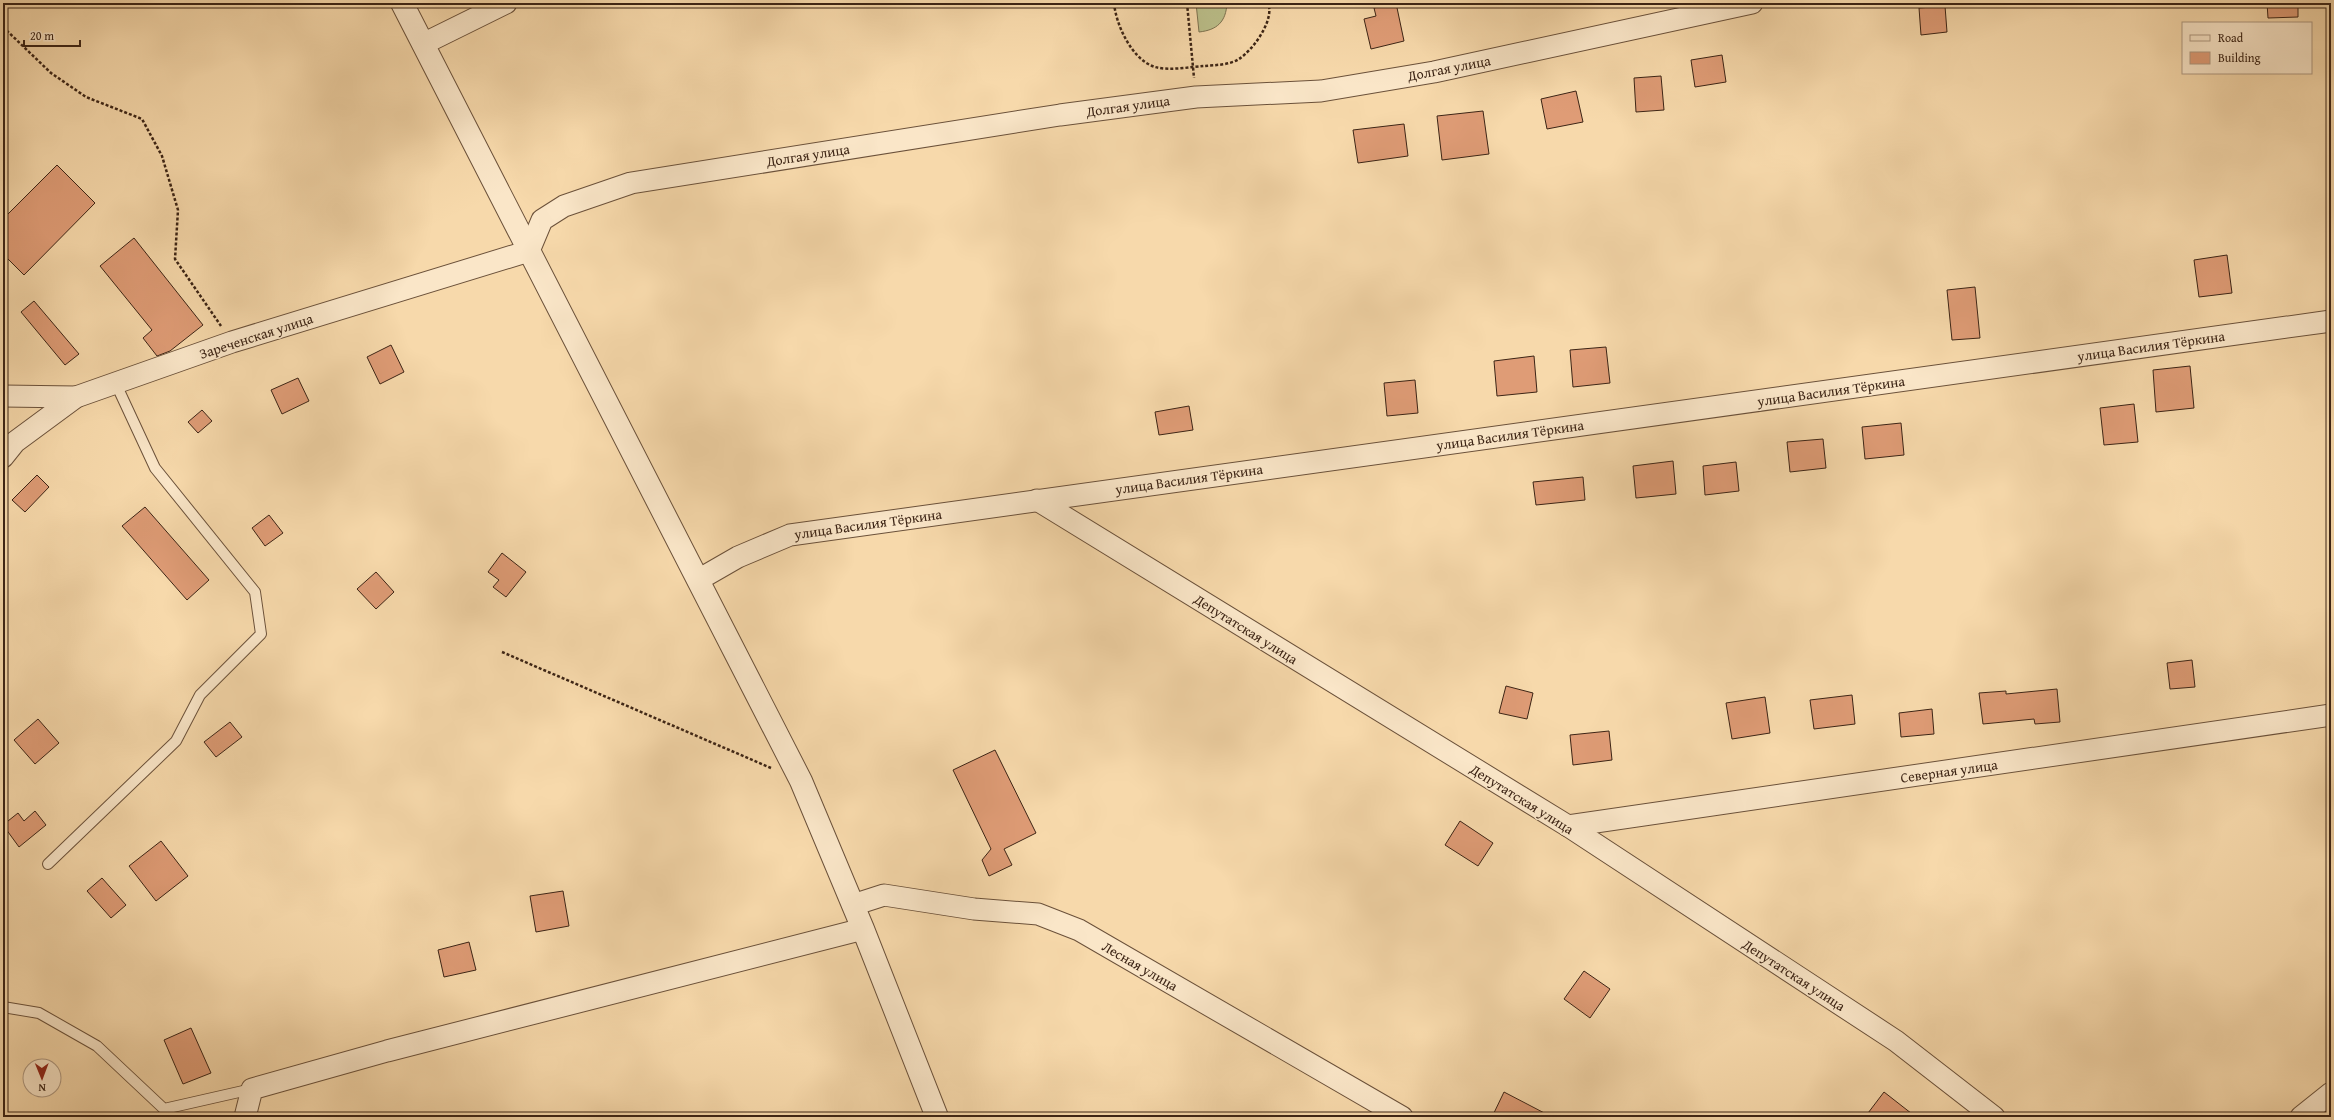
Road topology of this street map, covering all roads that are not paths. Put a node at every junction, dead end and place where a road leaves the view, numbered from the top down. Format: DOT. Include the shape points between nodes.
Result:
graph roads {
  1 [pos="402,3"];
  2 [pos="506,3"];
  3 [pos="1752,3"];
  4 [pos="423,44"];
  5 [pos="529,251"];
  6 [pos="2331,321"];
  7 [pos="116,384"];
  8 [pos="3,396"];
  9 [pos="76,397"];
  10 [pos="3,457"];
  11 [pos="1037,500"];
  12 [pos="698,580"];
  13 [pos="2331,715"];
  14 [pos="1568,826"];
  15 [pos="48,864"];
  16 [pos="854,905"];
  17 [pos="863,929"];
  18 [pos="3,1006"];
  19 [pos="252,1089"];
  20 [pos="2331,1093"];
  21 [pos="245,1117"];
  22 [pos="937,1117"];
  23 [pos="1402,1117"];
  24 [pos="1994,1117"];
  25 [pos="2301,1117"];
  1 -- 4 [label="street"];
  2 -- 4 [label="street"];
  3 -- 5 [label="street, Долгая улица" via="1434,72 1321,91 1196,97 1060,115 631,183 564,206 542,220"];
  4 -- 5 [label="street"];
  5 -- 7 [label="street, Зареченская улица" via="232,342"];
  5 -- 12 [label="street"];
  6 -- 11 [label="street, улица Василия Тёркина"];
  7 -- 9 [label="street, Зареченская улица"];
  7 -- 15 [label="lane" via="155,468 255,592 261,634 200,695 176,741"];
  8 -- 9 [label="street"];
  9 -- 10 [label="street, Зареченская улица" via="15,442"];
  11 -- 12 [label="street, улица Василия Тёркина" via="790,535 738,557"];
  11 -- 14 [label="street, Депутатская улица"];
  12 -- 16 [label="street" via="801,781"];
  13 -- 14 [label="street, Северная улица"];
  14 -- 24 [label="street, Депутатская улица" via="1896,1041"];
  16 -- 17 [label="street"];
  16 -- 23 [label="street, Лесная улица" via="884,895 974,909 1038,914 1078,930"];
  17 -- 19 [label="street" via="387,1051"];
  17 -- 22 [label="street"];
  18 -- 19 [label="lane" via="39,1013 97,1046 164,1109"];
  19 -- 21 [label="street"];
  20 -- 25 [label="street"];
}
